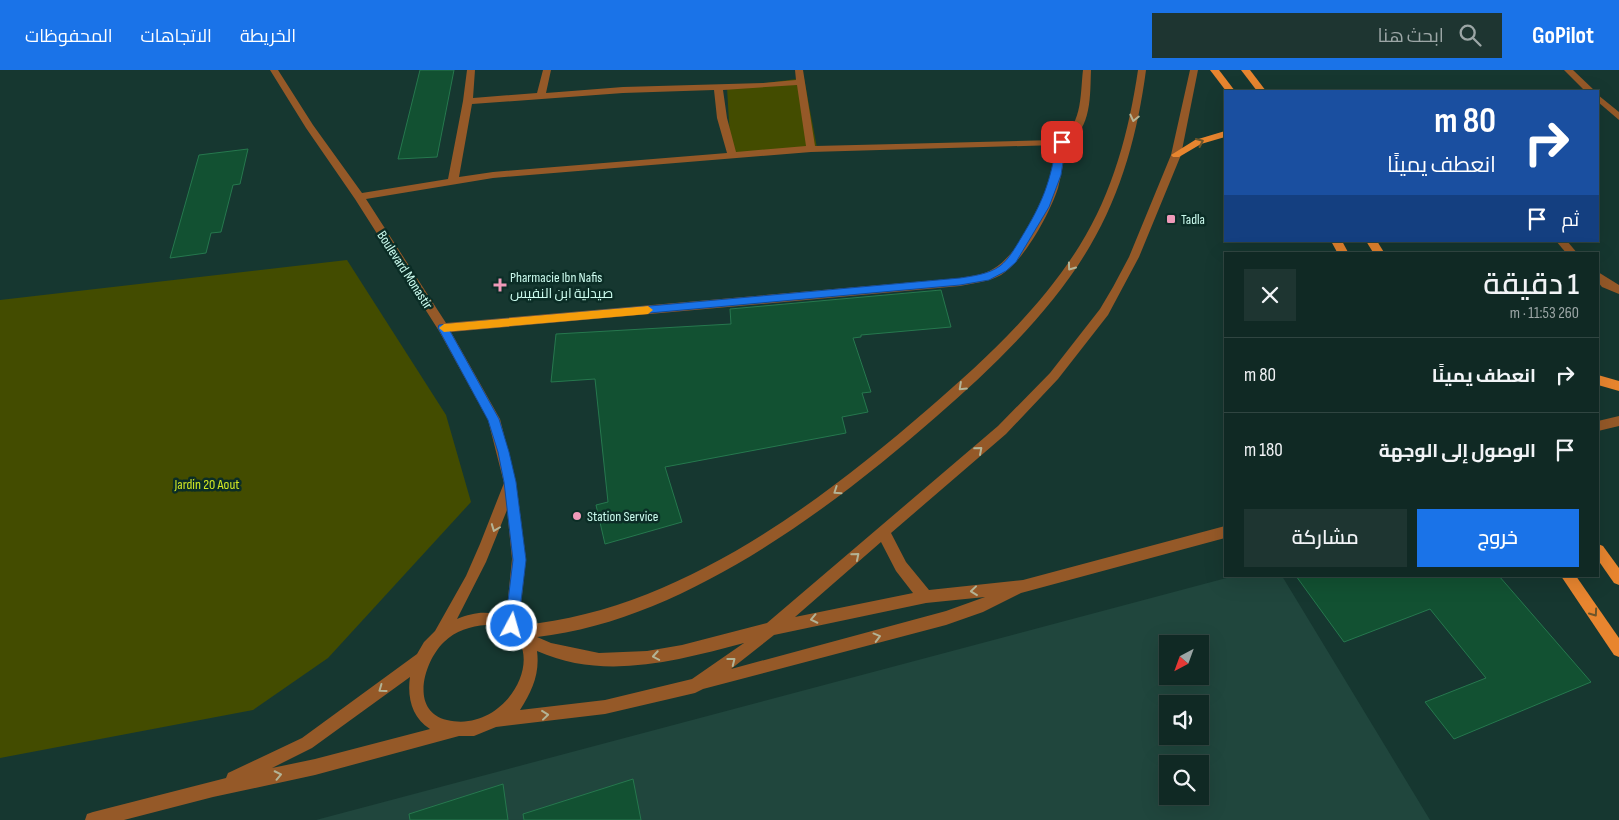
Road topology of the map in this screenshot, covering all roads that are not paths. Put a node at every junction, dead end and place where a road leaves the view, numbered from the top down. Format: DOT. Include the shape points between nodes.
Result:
graph roads {
  1 [pos="274,70"];
  2 [pos="471,70"];
  3 [pos="547,70"];
  4 [pos="799,70"];
  5 [pos="1087,70"];
  6 [pos="1142,70"];
  7 [pos="1194,70"];
  8 [pos="1214,70"];
  9 [pos="1245,70"];
  10 [pos="1568,70"];
  11 [pos="801,82"];
  12 [pos="718,87"];
  13 [pos="1230,90"];
  14 [pos="1261,90"];
  15 [pos="1589,90"];
  16 [pos="542,95"];
  17 [pos="468,101"];
  18 [pos="1600,102"];
  19 [pos="1619,103"];
  20 [pos="1619,118"];
  21 [pos="1224,134"];
  22 [pos="1062,142"];
  23 [pos="811,149"];
  24 [pos="732,155"];
  25 [pos="1176,155"];
  26 [pos="453,181"];
  27 [pos="359,197"];
  28 [pos="1562,242"];
  29 [pos="1572,252"];
  30 [pos="1599,277"];
  31 [pos="1619,290"];
  32 [pos="443,328"];
  33 [pos="1599,380"];
  34 [pos="1619,386"];
  35 [pos="1619,421"];
  36 [pos="1599,426"];
  37 [pos="510,482"];
  38 [pos="884,532"];
  39 [pos="1224,532"];
  40 [pos="1599,551"];
  41 [pos="1568,577"];
  42 [pos="1619,578"];
  43 [pos="1023,586"];
  44 [pos="926,596"];
  45 [pos="769,629"];
  46 [pos="519,632"];
  47 [pos="440,636"];
  48 [pos="1619,650"];
  49 [pos="421,660"];
  50 [pos="695,686"];
  51 [pos="496,720"];
  52 [pos="457,730"];
  53 [pos="213,789"];
  54 [pos="93,820"];
  1 -- 27 [label="street, Boulevard Monastir"];
  2 -- 17 [label="street"];
  3 -- 16 [label="street"];
  4 -- 11 [label="street"];
  5 -- 22 [label="street" via="1080,118 1074,133"];
  6 -- 46 [label="street, one-way" via="1140,93 1120,166 1093,231 1078,256 996,355 933,414 838,490 770,535 690,581 645,602 584,623"];
  7 -- 25 [label="street"];
  8 -- 13 [label="main road"];
  9 -- 14 [label="main road"];
  10 -- 15 [label="street"];
  11 -- 12 [label="street"];
  11 -- 23 [label="street"];
  12 -- 16 [label="street"];
  12 -- 24 [label="street"];
  16 -- 17 [label="street"];
  17 -- 26 [label="street"];
  18 -- 19 [label="street"];
  18 -- 20 [label="street"];
  25 -- 21 [label="main road, one-way" via="1198,142"];
  22 -- 23 [label="street" via="976,147"];
  22 -- 32 [label="street" via="1056,175 1044,207 1013,259 1003,269 986,277 960,282"];
  23 -- 24 [label="street"];
  24 -- 26 [label="street"];
  38 -- 25 [label="street, one-way" via="1002,430 1054,376 1118,288"];
  26 -- 27 [label="street"];
  27 -- 32 [label="street, Boulevard Monastir"];
  28 -- 29 [label="street"];
  30 -- 31 [label="street"];
  32 -- 37 [label="street, Boulevard Monastir" via="494,419"];
  33 -- 34 [label="main road"];
  35 -- 36 [label="street"];
  37 -- 46 [label="street, Boulevard Monastir" via="519,560"];
  37 -- 47 [label="street, one-way" via="484,556"];
  38 -- 44 [label="street" via="898,563"];
  45 -- 38 [label="street, one-way"];
  39 -- 43 [label="street"];
  40 -- 42 [label="main road"];
  41 -- 48 [label="main road, one-way"];
  43 -- 44 [label="street, one-way"];
  50 -- 43 [label="street, one-way" via="946,618 978,608"];
  44 -- 45 [label="street, one-way"];
  45 -- 46 [label="street, one-way" via="682,652 647,658 599,660 550,650"];
  50 -- 45 [label="street, one-way" via="723,668"];
  46 -- 47 [label="street" via="495,620 476,619"];
  46 -- 51 [label="street" via="531,651 529,681 511,709"];
  47 -- 49 [label="street"];
  49 -- 52 [label="street" via="415,691 419,706 428,718"];
  49 -- 53 [label="street, one-way" via="307,742"];
  51 -- 50 [label="street, one-way" via="605,707"];
  51 -- 52 [label="street" via="470,730"];
  53 -- 52 [label="street, one-way" via="315,767"];
  53 -- 54 [label="street"];
}
